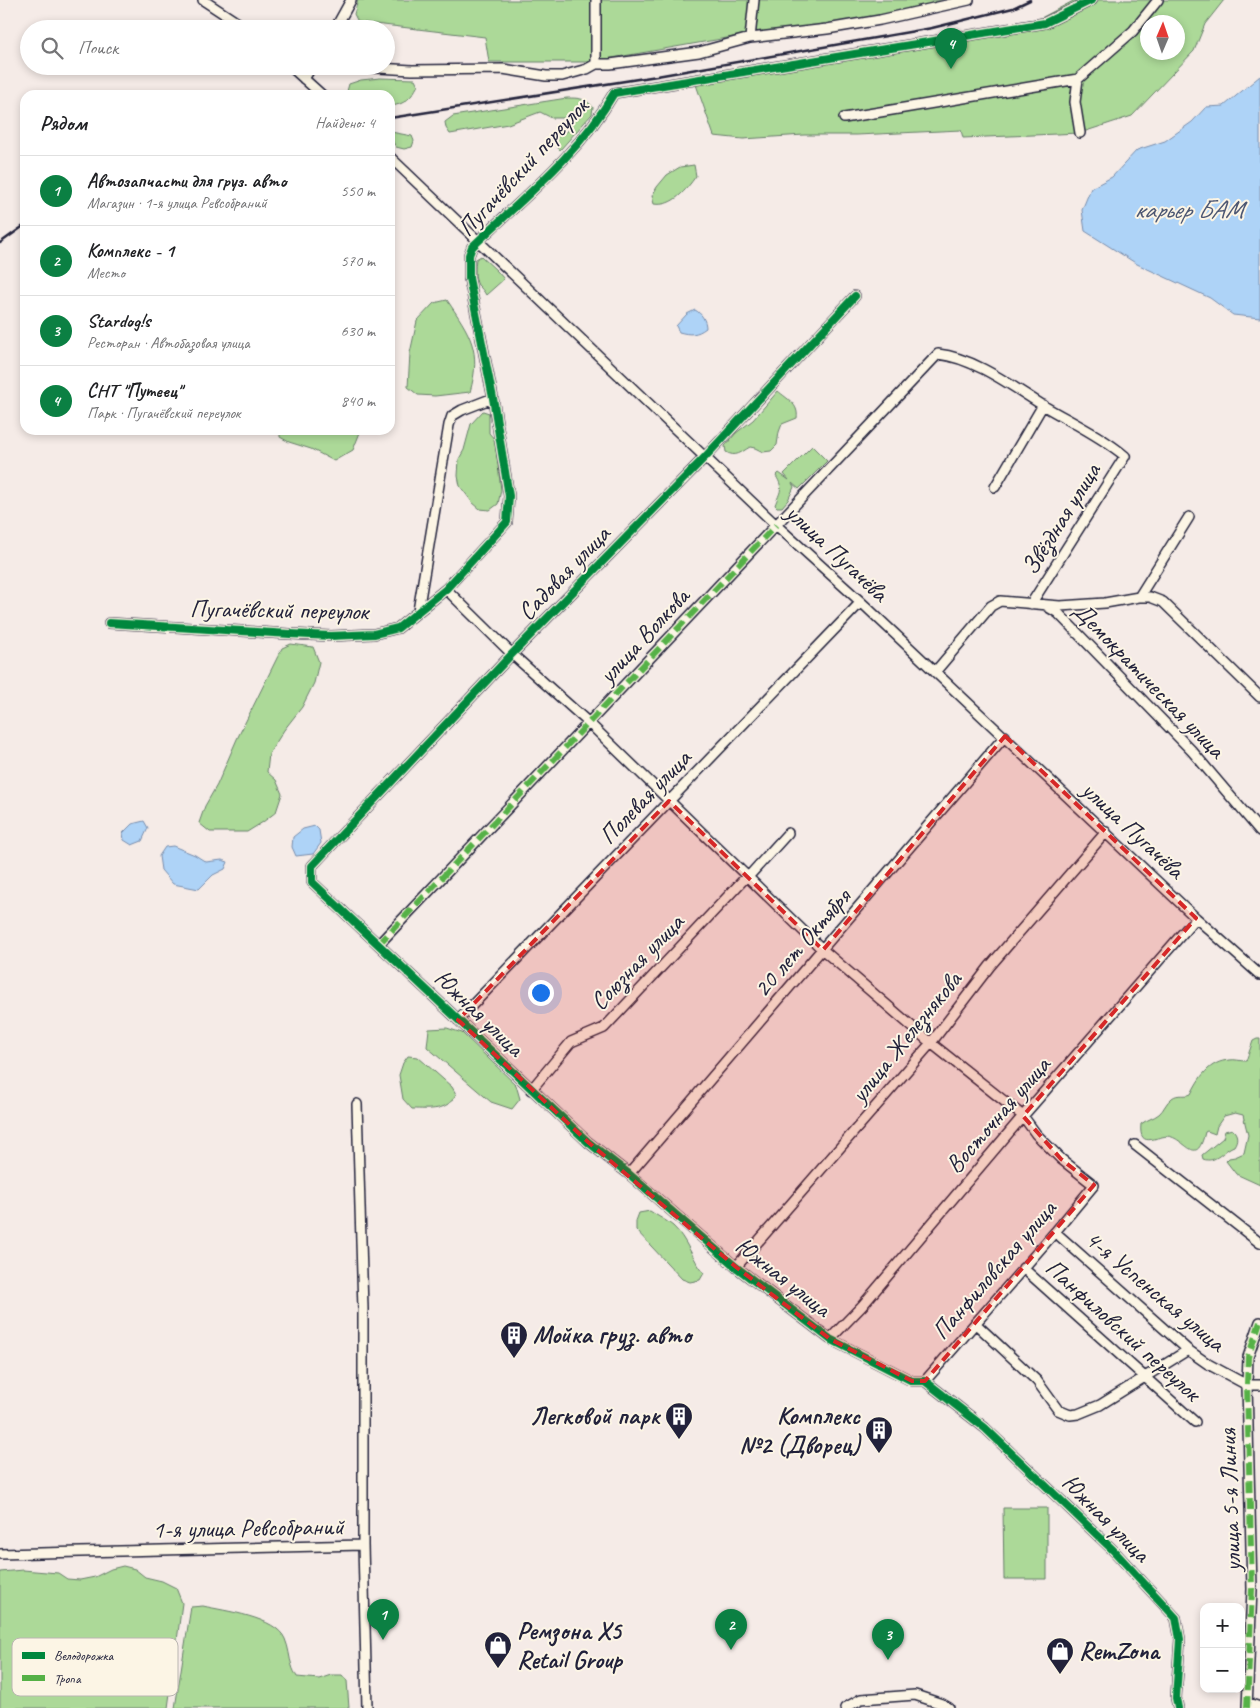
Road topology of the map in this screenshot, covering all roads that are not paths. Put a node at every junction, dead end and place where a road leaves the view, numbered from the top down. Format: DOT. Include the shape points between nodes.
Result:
graph roads {
  1 [pos="203,0"];
  2 [pos="351,0"];
  3 [pos="596,0"];
  4 [pos="754,0"];
  5 [pos="969,0"];
  6 [pos="1092,0"];
  7 [pos="1158,0"];
  8 [pos="233,20"];
  9 [pos="340,20"];
  10 [pos="750,38"];
  11 [pos="596,64"];
  12 [pos="395,69"];
  13 [pos="300,75"];
  14 [pos="306,75"];
  15 [pos="304,79"];
  16 [pos="1078,79"];
  17 [pos="316,90"];
  18 [pos="844,118"];
  19 [pos="1080,133"];
  20 [pos="395,162"];
  21 [pos="477,242"];
  22 [pos="855,296"];
  23 [pos="493,398"];
  24 [pos="1043,405"];
  25 [pos="705,457"];
  26 [pos="995,487"];
  27 [pos="1189,517"];
  28 [pos="776,525"];
  29 [pos="446,588"];
  30 [pos="1140,597"];
  31 [pos="861,602"];
  32 [pos="1031,604"];
  33 [pos="1046,605"];
  34 [pos="418,611"];
  35 [pos="109,623"];
  36 [pos="512,654"];
  37 [pos="935,672"];
  38 [pos="1260,697"];
  39 [pos="589,723"];
  40 [pos="1004,736"];
  41 [pos="669,801"];
  42 [pos="1260,831"];
  43 [pos="1106,832"];
  44 [pos="788,833"];
  45 [pos="747,876"];
  46 [pos="312,882"];
  47 [pos="1196,918"];
  48 [pos="379,944"];
  49 [pos="823,950"];
  50 [pos="1260,975"];
  51 [pos="458,1020"];
  52 [pos="931,1043"];
  53 [pos="532,1090"];
  54 [pos="357,1104"];
  55 [pos="1023,1116"];
  56 [pos="1135,1145"];
  57 [pos="629,1174"];
  58 [pos="1055,1232"];
  59 [pos="1260,1242"];
  60 [pos="736,1267"];
  61 [pos="1023,1268"];
  62 [pos="1260,1322"];
  63 [pos="975,1323"];
  64 [pos="830,1338"];
  65 [pos="1188,1350"];
  66 [pos="1146,1377"];
  67 [pos="925,1381"];
  68 [pos="1247,1385"];
  69 [pos="1260,1385"];
  70 [pos="1196,1422"];
  71 [pos="363,1545"];
  72 [pos="0,1554"];
  73 [pos="1256,1589"];
  74 [pos="1247,1706"];
  75 [pos="1260,1707"];
  76 [pos="367,1708"];
  77 [pos="845,1708"];
  78 [pos="949,1708"];
  79 [pos="1178,1708"];
  1 -- 8 [label="street"];
  2 -- 9 [label="street"];
  3 -- 11 [label="street"];
  4 -- 10 [label="street"];
  5 -- 10 [label="street" via="880,20"];
  6 -- 21 [label="street, Пугачёвский переулок" via="1045,23 614,93 606,108 561,163"];
  7 -- 16 [label="street" via="1133,31"];
  10 -- 11 [label="street" via="699,52"];
  11 -- 12 [label="street" via="562,76 503,69"];
  13 -- 15 [label="street"];
  14 -- 15 [label="street"];
  15 -- 17 [label="street"];
  16 -- 18 [label="street"];
  16 -- 19 [label="street" via="1075,102"];
  20 -- 21 [label="street, улица Пугачёва"];
  21 -- 23 [label="street, Пугачёвский переулок" via="469,255 469,278"];
  21 -- 25 [label="street, улица Пугачёва"];
  22 -- 25 [label="street, Садовая улица"];
  23 -- 29 [label="street, Пугачёвский переулок" via="509,496 507,522"];
  23 -- 34 [label="street" via="452,416"];
  24 -- 26 [label="street"];
  24 -- 28 [label="street, улица Волкова" via="974,365 938,354"];
  24 -- 32 [label="street, Звёздная улица" via="1125,456"];
  25 -- 28 [label="street, улица Пугачёва"];
  25 -- 36 [label="street, Садовая улица"];
  27 -- 30 [label="street"];
  28 -- 31 [label="street, улица Пугачёва"];
  28 -- 39 [label="street, улица Волкова"];
  29 -- 34 [label="street, Пугачёвский переулок"];
  29 -- 36 [label="street"];
  30 -- 33 [label="street" via="1105,604"];
  30 -- 38 [label="street" via="1163,602"];
  31 -- 37 [label="street, улица Пугачёва"];
  31 -- 41 [label="street, Полевая улица"];
  32 -- 33 [label="street"];
  32 -- 37 [label="street" via="1000,601 991,606"];
  33 -- 42 [label="street, Демократическая улица" via="1058,612 1192,751"];
  34 -- 35 [label="street, Пугачёвский переулок" via="398,628 374,634 330,636"];
  36 -- 39 [label="street"];
  36 -- 46 [label="street, Садовая улица" via="312,866"];
  37 -- 40 [label="street, улица Пугачёва"];
  39 -- 41 [label="street"];
  39 -- 48 [label="street, улица Волкова"];
  40 -- 43 [label="street, улица Пугачёва"];
  40 -- 49 [label="street, 20 лет Октября"];
  41 -- 45 [label="street"];
  41 -- 51 [label="street, Полевая улица"];
  43 -- 47 [label="street, улица Пугачёва"];
  43 -- 52 [label="street, улица Железнякова" via="990,966"];
  44 -- 45 [label="street, Союзная улица"];
  45 -- 49 [label="street"];
  45 -- 53 [label="street, Союзная улица" via="604,1028 572,1042"];
  46 -- 48 [label="street, Южная улица"];
  47 -- 50 [label="street, улица Пугачёва"];
  47 -- 55 [label="street, Восточная улица"];
  48 -- 51 [label="street, Южная улица"];
  49 -- 52 [label="street"];
  49 -- 57 [label="street, 20 лет Октября"];
  51 -- 53 [label="street, Южная улица"];
  52 -- 55 [label="street"];
  52 -- 60 [label="street, улица Железнякова"];
  53 -- 57 [label="street, Южная улица" via="588,1142"];
  54 -- 71 [label="street" via="363,1309"];
  55 -- 58 [label="street, Панфиловская улица" via="1061,1159 1094,1185"];
  55 -- 64 [label="street, Восточная улица" via="862,1306"];
  56 -- 59 [label="street"];
  57 -- 60 [label="street, Южная улица"];
  58 -- 61 [label="street, Панфиловская улица"];
  58 -- 65 [label="street, 4-я Успенская улица"];
  60 -- 64 [label="street, Южная улица"];
  61 -- 63 [label="street, Панфиловская улица"];
  61 -- 66 [label="street, Панфиловский переулок"];
  62 -- 68 [label="street, улица 5-я Линия" via="1248,1357"];
  63 -- 66 [label="street" via="1037,1381 1058,1410 1070,1415 1100,1405"];
  63 -- 67 [label="street, Панфиловская улица"];
  64 -- 67 [label="street, Южная улица" via="912,1381"];
  65 -- 66 [label="street"];
  65 -- 68 [label="street, 4-я Успенская улица"];
  66 -- 70 [label="street, Панфиловский переулок"];
  67 -- 79 [label="street, Южная улица" via="985,1428 1113,1550 1176,1618 1180,1639"];
  68 -- 69 [label="street, 4-я Успенская улица"];
  68 -- 73 [label="street, улица 5-я Линия"];
  71 -- 72 [label="street, 1-я улица Ревсобраний"];
  71 -- 76 [label="street, 1-я улица Ревсобраний"];
  73 -- 74 [label="street, улица 5-я Линия"];
  74 -- 75 [label="street"];
  77 -- 78 [label="street" via="862,1699 915,1695"];
}
